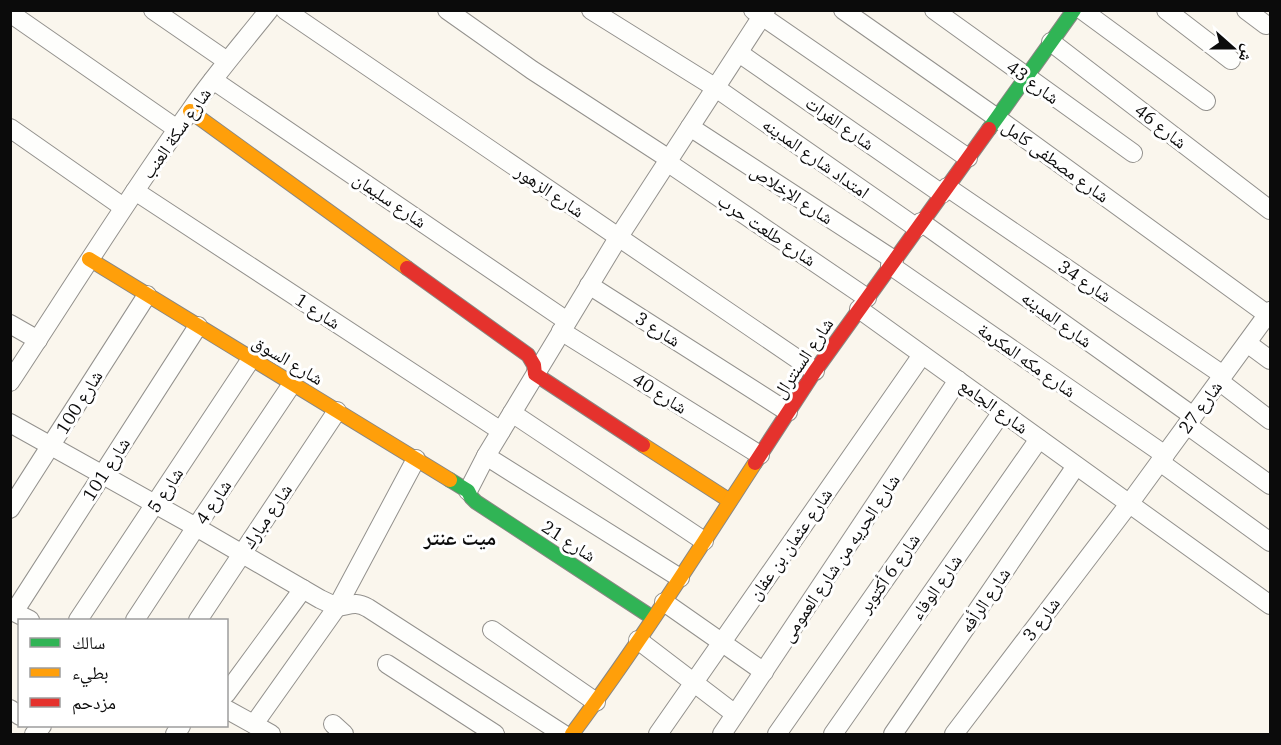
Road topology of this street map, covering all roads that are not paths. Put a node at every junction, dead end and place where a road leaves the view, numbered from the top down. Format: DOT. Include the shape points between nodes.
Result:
graph roads {
  1 [pos="153,10"];
  2 [pos="285,10"];
  3 [pos="447,10"];
  4 [pos="591,10"];
  5 [pos="843,10"];
  6 [pos="934,10"];
  7 [pos="1074,10"];
  8 [pos="1082,10"];
  9 [pos="1166,10"];
  10 [pos="1246,10"];
  11 [pos="263,12"];
  12 [pos="761,12"];
  13 [pos="10,13"];
  14 [pos="1266,25"];
  15 [pos="1051,42"];
  16 [pos="739,53"];
  17 [pos="1231,60"];
  18 [pos="227,61"];
  19 [pos="1026,77"];
  20 [pos="213,80"];
  21 [pos="716,88"];
  22 [pos="1206,101"];
  23 [pos="190,111"];
  24 [pos="997,118"];
  25 [pos="690,127"];
  26 [pos="10,129"];
  27 [pos="177,129"];
  28 [pos="1133,153"];
  29 [pos="968,158"];
  30 [pos="668,160"];
  31 [pos="944,190"];
  32 [pos="135,191"];
  33 [pos="123,207"];
  34 [pos="1270,210"];
  35 [pos="919,225"];
  36 [pos="618,238"];
  37 [pos="89,259"];
  38 [pos="892,263"];
  39 [pos="589,285"];
  40 [pos="147,295"];
  41 [pos="863,303"];
  42 [pos="1269,313"];
  43 [pos="10,324"];
  44 [pos="198,326"];
  45 [pos="564,326"];
  46 [pos="38,340"];
  47 [pos="1247,343"];
  48 [pos="922,355"];
  49 [pos="251,359"];
  50 [pos="1270,360"];
  51 [pos="815,371"];
  52 [pos="535,374"];
  53 [pos="1221,378"];
  54 [pos="958,380"];
  55 [pos="10,382"];
  56 [pos="292,384"];
  57 [pos="337,411"];
  58 [pos="788,412"];
  59 [pos="1002,412"];
  60 [pos="512,413"];
  61 [pos="1270,420"];
  62 [pos="1190,421"];
  63 [pos="10,423"];
  64 [pos="501,431"];
  65 [pos="1039,439"];
  66 [pos="51,446"];
  67 [pos="760,455"];
  68 [pos="486,456"];
  69 [pos="1162,458"];
  70 [pos="416,459"];
  71 [pos="1076,466"];
  72 [pos="102,475"];
  73 [pos="1270,485"];
  74 [pos="468,491"];
  75 [pos="730,501"];
  76 [pos="1129,504"];
  77 [pos="155,505"];
  78 [pos="10,509"];
  79 [pos="196,527"];
  80 [pos="704,541"];
  81 [pos="1270,542"];
  82 [pos="242,554"];
  83 [pos="680,578"];
  84 [pos="303,589"];
  85 [pos="663,602"];
  86 [pos="1270,605"];
  87 [pos="337,607"];
  88 [pos="18,614"];
  89 [pos="653,618"];
  90 [pos="79,619"];
  91 [pos="136,619"];
  92 [pos="199,619"];
  93 [pos="492,630"];
  94 [pos="638,640"];
  95 [pos="721,642"];
  96 [pos="387,664"];
  97 [pos="764,672"];
  98 [pos="693,682"];
  99 [pos="228,691"];
  100 [pos="596,702"];
  101 [pos="228,710"];
  102 [pos="735,714"];
  103 [pos="254,724"];
  104 [pos="271,735"];
  105 [pos="495,735"];
  106 [pos="563,735"];
  107 [pos="572,735"];
  108 [pos="658,735"];
  109 [pos="722,735"];
  110 [pos="777,735"];
  111 [pos="833,735"];
  112 [pos="893,735"];
  113 [pos="954,735"];
  1 -- 18 [label="street"];
  2 -- 36 [label="street, شارع الزهور"];
  3 -- 30 [label="street, شارع طلعت حرب"];
  4 -- 21 [label="street, امتداد شارع المدينه"];
  5 -- 24 [label="street, شارع مصطفى كامل"];
  6 -- 19 [label="street, شارع 43"];
  7 -- 15 [label="street, شارع السنترال"];
  8 -- 22 [label="street"];
  9 -- 17 [label="street"];
  10 -- 14 [label="street"];
  11 -- 18 [label="street, شارع سكة العنب"];
  12 -- 16 [label="street"];
  12 -- 29 [label="street"];
  13 -- 27 [label="street"];
  15 -- 19 [label="street, شارع السنترال"];
  15 -- 34 [label="street, شارع 46"];
  16 -- 21 [label="street"];
  16 -- 31 [label="street, شارع الفرات"];
  18 -- 20 [label="street, شارع سكة العنب"];
  19 -- 24 [label="street, شارع السنترال"];
  19 -- 28 [label="street, شارع 43"];
  20 -- 23 [label="street, شارع سكة العنب"];
  20 -- 45 [label="street, شارع سليمان"];
  21 -- 25 [label="street"];
  21 -- 35 [label="street, امتداد شارع المدينه"];
  23 -- 27 [label="street, شارع سكة العنب"];
  23 -- 52 [label="street" via="528,355"];
  24 -- 29 [label="street, شارع السنترال"];
  24 -- 42 [label="street, شارع مصطفى كامل"];
  25 -- 30 [label="street"];
  25 -- 38 [label="street, شارع الإخلاص"];
  26 -- 33 [label="street"];
  27 -- 32 [label="street, شارع سكة العنب"];
  29 -- 31 [label="street, شارع السنترال"];
  30 -- 36 [label="street"];
  30 -- 41 [label="street, شارع طلعت حرب"];
  31 -- 35 [label="street, شارع السنترال"];
  31 -- 53 [label="street, شارع 34"];
  32 -- 33 [label="street, شارع سكة العنب"];
  32 -- 64 [label="street, شارع 1"];
  33 -- 37 [label="street, شارع سكة العنب"];
  35 -- 38 [label="street, شارع السنترال"];
  35 -- 62 [label="street, شارع المدينه"];
  36 -- 39 [label="street"];
  36 -- 51 [label="street, شارع الزهور"];
  37 -- 40 [label="street, شارع السوق"];
  37 -- 46 [label="street, شارع سكة العنب"];
  38 -- 41 [label="street, شارع السنترال"];
  38 -- 69 [label="street, شارع مكه المكرمة"];
  39 -- 45 [label="street"];
  39 -- 58 [label="street, شارع 3"];
  40 -- 44 [label="street, شارع السوق"];
  40 -- 66 [label="street, شارع 100"];
  41 -- 48 [label="street, شارع الجامع"];
  41 -- 51 [label="street, شارع السنترال"];
  42 -- 47 [label="street, شارع 27"];
  43 -- 46 [label="street"];
  44 -- 49 [label="street, شارع السوق"];
  44 -- 72 [label="street, شارع 101"];
  45 -- 52 [label="street"];
  45 -- 67 [label="street, شارع 40"];
  46 -- 55 [label="street, شارع سكة العنب"];
  47 -- 50 [label="street"];
  47 -- 53 [label="street, شارع 27"];
  48 -- 54 [label="street, شارع الجامع"];
  48 -- 95 [label="street, شارع عثمان بن عفان"];
  49 -- 56 [label="street, شارع السوق"];
  49 -- 77 [label="street, شارع 5"];
  51 -- 58 [label="street, شارع السنترال"];
  52 -- 60 [label="street"];
  52 -- 75 [label="street"];
  53 -- 61 [label="street, شارع 34"];
  53 -- 62 [label="street, شارع 27"];
  54 -- 59 [label="street, شارع الجامع"];
  54 -- 97 [label="street, شارع الحريه من شارع العمومى"];
  56 -- 57 [label="street, شارع السوق"];
  56 -- 79 [label="street, شارع 4"];
  57 -- 70 [label="street, شارع السوق"];
  57 -- 82 [label="street, شارع مبارك"];
  58 -- 67 [label="street, شارع السنترال"];
  59 -- 65 [label="street, شارع الجامع"];
  59 -- 110 [label="street, شارع 6 أكتوبر"];
  60 -- 64 [label="street"];
  60 -- 80 [label="street"];
  62 -- 69 [label="street, شارع 27"];
  62 -- 73 [label="street, شارع المدينه"];
  63 -- 66 [label="street"];
  64 -- 68 [label="street"];
  65 -- 71 [label="street, شارع الجامع"];
  65 -- 111 [label="street, شارع الوفاء"];
  66 -- 72 [label="street"];
  66 -- 78 [label="street, شارع 100"];
  67 -- 75 [label="street, شارع السنترال"];
  68 -- 74 [label="street"];
  68 -- 83 [label="street"];
  69 -- 76 [label="street, شارع 27"];
  69 -- 81 [label="street, شارع مكه المكرمة"];
  70 -- 74 [label="street, شارع السوق"];
  70 -- 87 [label="street"];
  71 -- 76 [label="street, شارع الجامع"];
  71 -- 112 [label="street, شارع الرأفه"];
  72 -- 77 [label="street"];
  72 -- 88 [label="street, شارع 101"];
  74 -- 89 [label="street, شارع 21" via="476,502"];
  75 -- 80 [label="street, شارع السنترال"];
  76 -- 86 [label="street, شارع الجامع"];
  76 -- 113 [label="street, شارع 3"];
  77 -- 79 [label="street"];
  77 -- 90 [label="street, شارع 5"];
  79 -- 82 [label="street"];
  79 -- 91 [label="street, شارع 4"];
  80 -- 83 [label="street, شارع السنترال"];
  82 -- 84 [label="street"];
  82 -- 92 [label="street, شارع مبارك"];
  83 -- 85 [label="street, شارع السنترال"];
  84 -- 87 [label="street"];
  84 -- 99 [label="street"];
  85 -- 89 [label="street, شارع السنترال"];
  85 -- 95 [label="street"];
  87 -- 103 [label="street"];
  87 -- 106 [label="street" via="359,603 368,608"];
  89 -- 94 [label="street, شارع السنترال"];
  93 -- 100 [label="street"];
  94 -- 98 [label="street"];
  94 -- 100 [label="street, شارع السنترال"];
  95 -- 97 [label="street"];
  95 -- 98 [label="street, شارع عثمان بن عفان"];
  96 -- 105 [label="street"];
  97 -- 102 [label="street, شارع الحريه من شارع العمومى"];
  98 -- 102 [label="street"];
  98 -- 108 [label="street, شارع عثمان بن عفان"];
  100 -- 107 [label="street, شارع السنترال"];
  101 -- 103 [label="street"];
  102 -- 109 [label="street, شارع الحريه من شارع العمومى"];
  103 -- 104 [label="street"];
}
